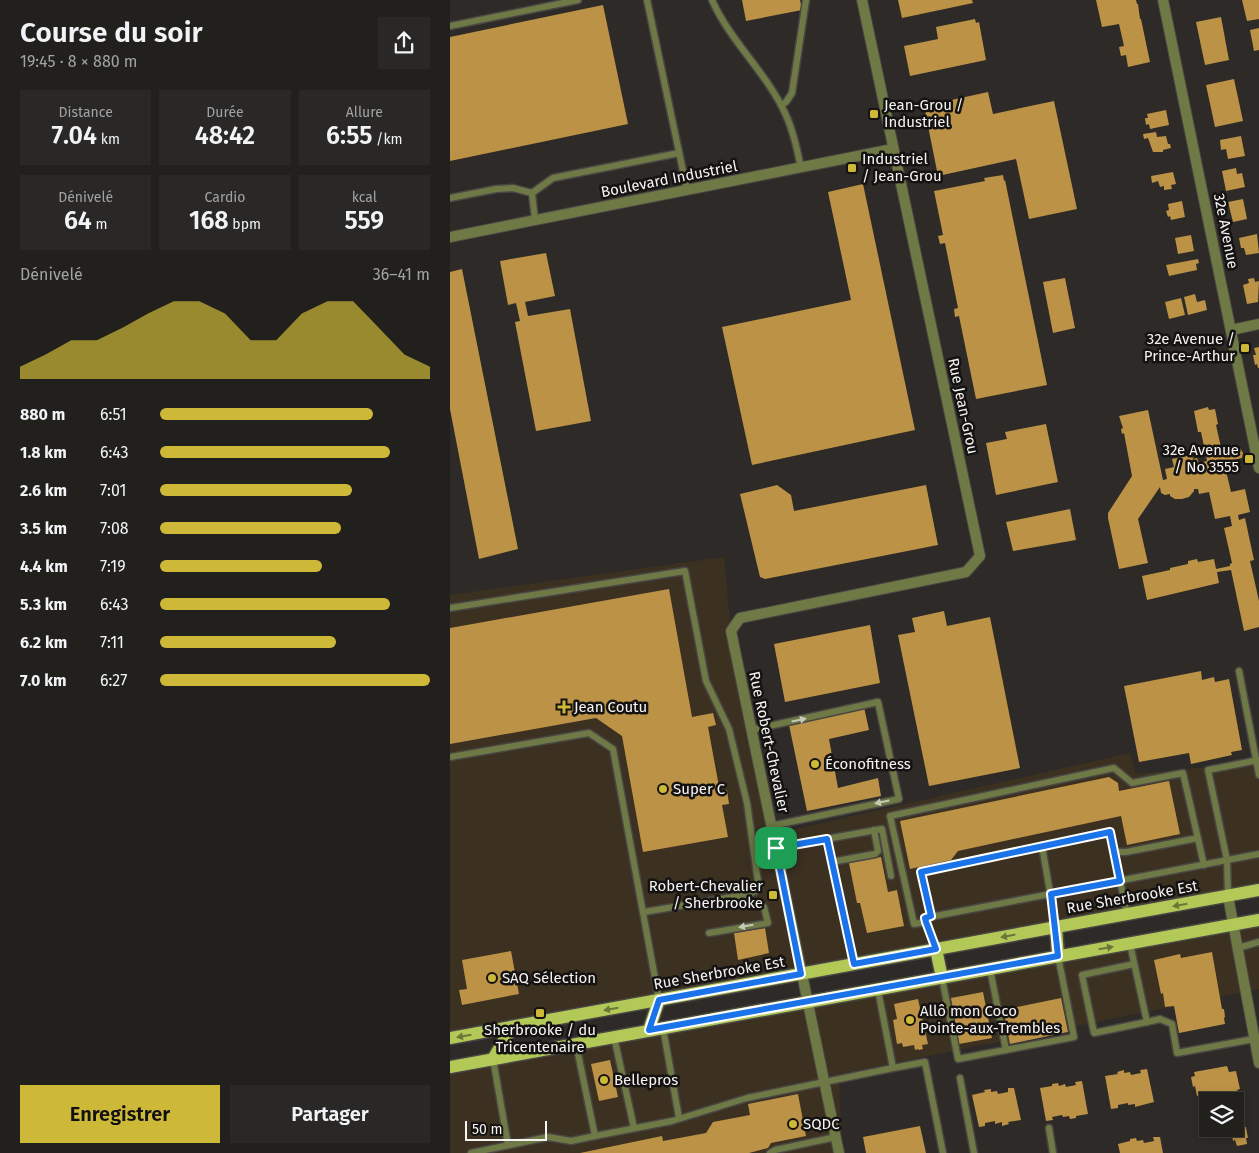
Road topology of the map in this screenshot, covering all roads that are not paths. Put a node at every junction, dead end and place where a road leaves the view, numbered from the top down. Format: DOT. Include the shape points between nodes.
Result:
graph roads {
  1 [pos="578,0"];
  2 [pos="646,0"];
  3 [pos="712,0"];
  4 [pos="806,0"];
  5 [pos="862,0"];
  6 [pos="1163,0"];
  7 [pos="450,26"];
  8 [pos="781,106"];
  9 [pos="893,149"];
  10 [pos="679,153"];
  11 [pos="801,168"];
  12 [pos="686,190"];
  13 [pos="532,193"];
  14 [pos="450,198"];
  15 [pos="534,220"];
  16 [pos="450,237"];
  17 [pos="1259,324"];
  18 [pos="1231,330"];
  19 [pos="1259,468"];
  20 [pos="450,608"];
  21 [pos="731,631"];
  22 [pos="1239,671"];
  23 [pos="751,730"];
  24 [pos="450,757"];
  25 [pos="1258,760"];
  26 [pos="1259,775"];
  27 [pos="771,826"];
  28 [pos="874,830"];
  29 [pos="1198,838"];
  30 [pos="827,839"];
  31 [pos="1042,846"];
  32 [pos="776,848"];
  33 [pos="1114,852"];
  34 [pos="1259,854"];
  35 [pos="1227,860"];
  36 [pos="832,862"];
  37 [pos="1204,865"];
  38 [pos="892,876"];
  39 [pos="1120,881"];
  40 [pos="1259,890"];
  41 [pos="1051,894"];
  42 [pos="1228,896"];
  43 [pos="764,907"];
  44 [pos="644,912"];
  45 [pos="1127,914"];
  46 [pos="928,919"];
  47 [pos="1259,920"];
  48 [pos="1234,925"];
  49 [pos="1056,927"];
  50 [pos="710,933"];
  51 [pos="1259,942"];
  52 [pos="1130,944"];
  53 [pos="1238,948"];
  54 [pos="936,949"];
  55 [pos="1058,956"];
  56 [pos="854,964"];
  57 [pos="1134,964"];
  58 [pos="990,969"];
  59 [pos="801,974"];
  60 [pos="942,978"];
  61 [pos="878,990"];
  62 [pos="659,1000"];
  63 [pos="809,1002"];
  64 [pos="1147,1022"];
  65 [pos="512,1027"];
  66 [pos="662,1028"];
  67 [pos="649,1030"];
  68 [pos="1256,1035"];
  69 [pos="614,1037"];
  70 [pos="450,1038"];
  71 [pos="576,1044"];
  72 [pos="1006,1050"];
  73 [pos="493,1059"];
  74 [pos="1259,1063"];
  75 [pos="450,1067"];
  76 [pos="893,1068"];
  77 [pos="960,1078"];
  78 [pos="825,1082"];
  79 [pos="679,1118"];
  80 [pos="634,1128"];
  81 [pos="1048,1128"];
  82 [pos="595,1136"];
  83 [pos="836,1137"];
  84 [pos="508,1145"];
  85 [pos="470,1153"];
  86 [pos="770,1153"];
  87 [pos="839,1153"];
  88 [pos="943,1153"];
  89 [pos="974,1153"];
  90 [pos="1053,1153"];
  1 -- 7 [label="lane"];
  2 -- 10 [label="lane"];
  3 -- 8 [label="lane" via="726,27"];
  4 -- 8 [label="lane" via="792,93"];
  5 -- 9 [label="street, Rue Jean-Grou"];
  6 -- 18 [label="street, 32e Avenue"];
  8 -- 11 [label="lane"];
  9 -- 11 [label="street, Boulevard Industriel"];
  9 -- 21 [label="street, Rue Jean-Grou" via="980,556 966,572 740,618"];
  10 -- 12 [label="lane"];
  10 -- 13 [label="lane" via="553,178"];
  11 -- 12 [label="street, Boulevard Industriel"];
  12 -- 15 [label="street, Boulevard Industriel"];
  13 -- 14 [label="lane" via="514,188 496,189"];
  13 -- 15 [label="lane"];
  15 -- 16 [label="street, Boulevard Industriel"];
  17 -- 18 [label="street"];
  18 -- 19 [label="street, 32e Avenue"];
  20 -- 44 [label="lane" via="685,571 706,681 729,729 746,803 759,889 750,894"];
  21 -- 23 [label="street, Rue Robert-Chevalier"];
  22 -- 25 [label="lane"];
  23 -- 27 [label="street, Rue Robert-Chevalier"];
  23 -- 27 [label="lane, one-way" via="878,702 899,799"];
  24 -- 44 [label="lane" via="589,732 613,749"];
  25 -- 26 [label="lane"];
  25 -- 35 [label="lane" via="1208,770"];
  27 -- 32 [label="street, Rue Robert-Chevalier"];
  28 -- 30 [label="lane"];
  28 -- 36 [label="lane" via="878,851 875,854"];
  28 -- 38 [label="lane" via="882,829"];
  29 -- 33 [label="lane"];
  29 -- 37 [label="lane"];
  29 -- 46 [label="lane" via="1182,773 1132,783 1114,768 890,816 914,924"];
  30 -- 32 [label="lane"];
  30 -- 36 [label="lane"];
  31 -- 33 [label="lane" via="1110,832"];
  31 -- 41 [label="lane"];
  31 -- 46 [label="lane" via="921,872"];
  32 -- 59 [label="street, Rue Robert-Chevalier"];
  33 -- 39 [label="lane"];
  34 -- 35 [label="lane"];
  35 -- 37 [label="lane"];
  35 -- 42 [label="lane"];
  36 -- 56 [label="lane"];
  37 -- 39 [label="lane"];
  39 -- 41 [label="lane"];
  39 -- 45 [label="lane"];
  40 -- 42 [label="main road, Rue Sherbrooke Est"];
  41 -- 46 [label="lane"];
  41 -- 49 [label="lane"];
  42 -- 45 [label="main road, Rue Sherbrooke Est, one-way"];
  42 -- 48 [label="street"];
  43 -- 50 [label="lane, one-way" via="768,922"];
  44 -- 62 [label="lane"];
  45 -- 49 [label="main road, Rue Sherbrooke Est"];
  46 -- 54 [label="lane"];
  47 -- 48 [label="main road"];
  48 -- 52 [label="main road"];
  48 -- 53 [label="street"];
  49 -- 54 [label="main road, Rue Sherbrooke Est, one-way"];
  49 -- 55 [label="main road"];
  51 -- 53 [label="lane"];
  55 -- 52 [label="main road, one-way"];
  52 -- 57 [label="lane"];
  53 -- 68 [label="street"];
  54 -- 56 [label="main road, Rue Sherbrooke Est"];
  54 -- 60 [label="main road"];
  55 -- 58 [label="main road"];
  55 -- 72 [label="lane" via="1074,1037"];
  56 -- 59 [label="main road, Rue Sherbrooke Est"];
  57 -- 64 [label="lane"];
  57 -- 64 [label="lane" via="1082,975 1094,1033"];
  58 -- 60 [label="main road"];
  58 -- 72 [label="lane"];
  59 -- 62 [label="main road, Rue Sherbrooke Est"];
  59 -- 63 [label="street, Rue Robert-Chevalier"];
  60 -- 61 [label="main road"];
  60 -- 72 [label="lane" via="958,1059"];
  61 -- 63 [label="main road"];
  61 -- 76 [label="lane"];
  62 -- 65 [label="main road, Rue Sherbrooke Est, one-way"];
  62 -- 67 [label="main road"];
  63 -- 66 [label="main road"];
  63 -- 78 [label="street, Rue Robert-Chevalier"];
  64 -- 68 [label="lane" via="1160,1019 1172,1024 1177,1053"];
  65 -- 70 [label="main road, Rue Sherbrooke Est, one-way"];
  65 -- 73 [label="main road"];
  66 -- 67 [label="main road"];
  66 -- 79 [label="lane"];
  67 -- 69 [label="main road"];
  68 -- 74 [label="street"];
  69 -- 71 [label="main road"];
  69 -- 80 [label="lane"];
  71 -- 73 [label="main road"];
  71 -- 82 [label="lane"];
  73 -- 75 [label="main road"];
  73 -- 84 [label="lane"];
  76 -- 78 [label="lane"];
  76 -- 88 [label="lane" via="925,1062"];
  77 -- 89 [label="lane"];
  78 -- 79 [label="lane" via="747,1098"];
  78 -- 83 [label="street, Rue Robert-Chevalier"];
  79 -- 80 [label="lane"];
  80 -- 82 [label="lane"];
  81 -- 90 [label="lane"];
  82 -- 84 [label="lane" via="571,1141 548,1137"];
  83 -- 86 [label="lane"];
  83 -- 87 [label="street, Rue Robert-Chevalier"];
  84 -- 85 [label="lane"];
}
